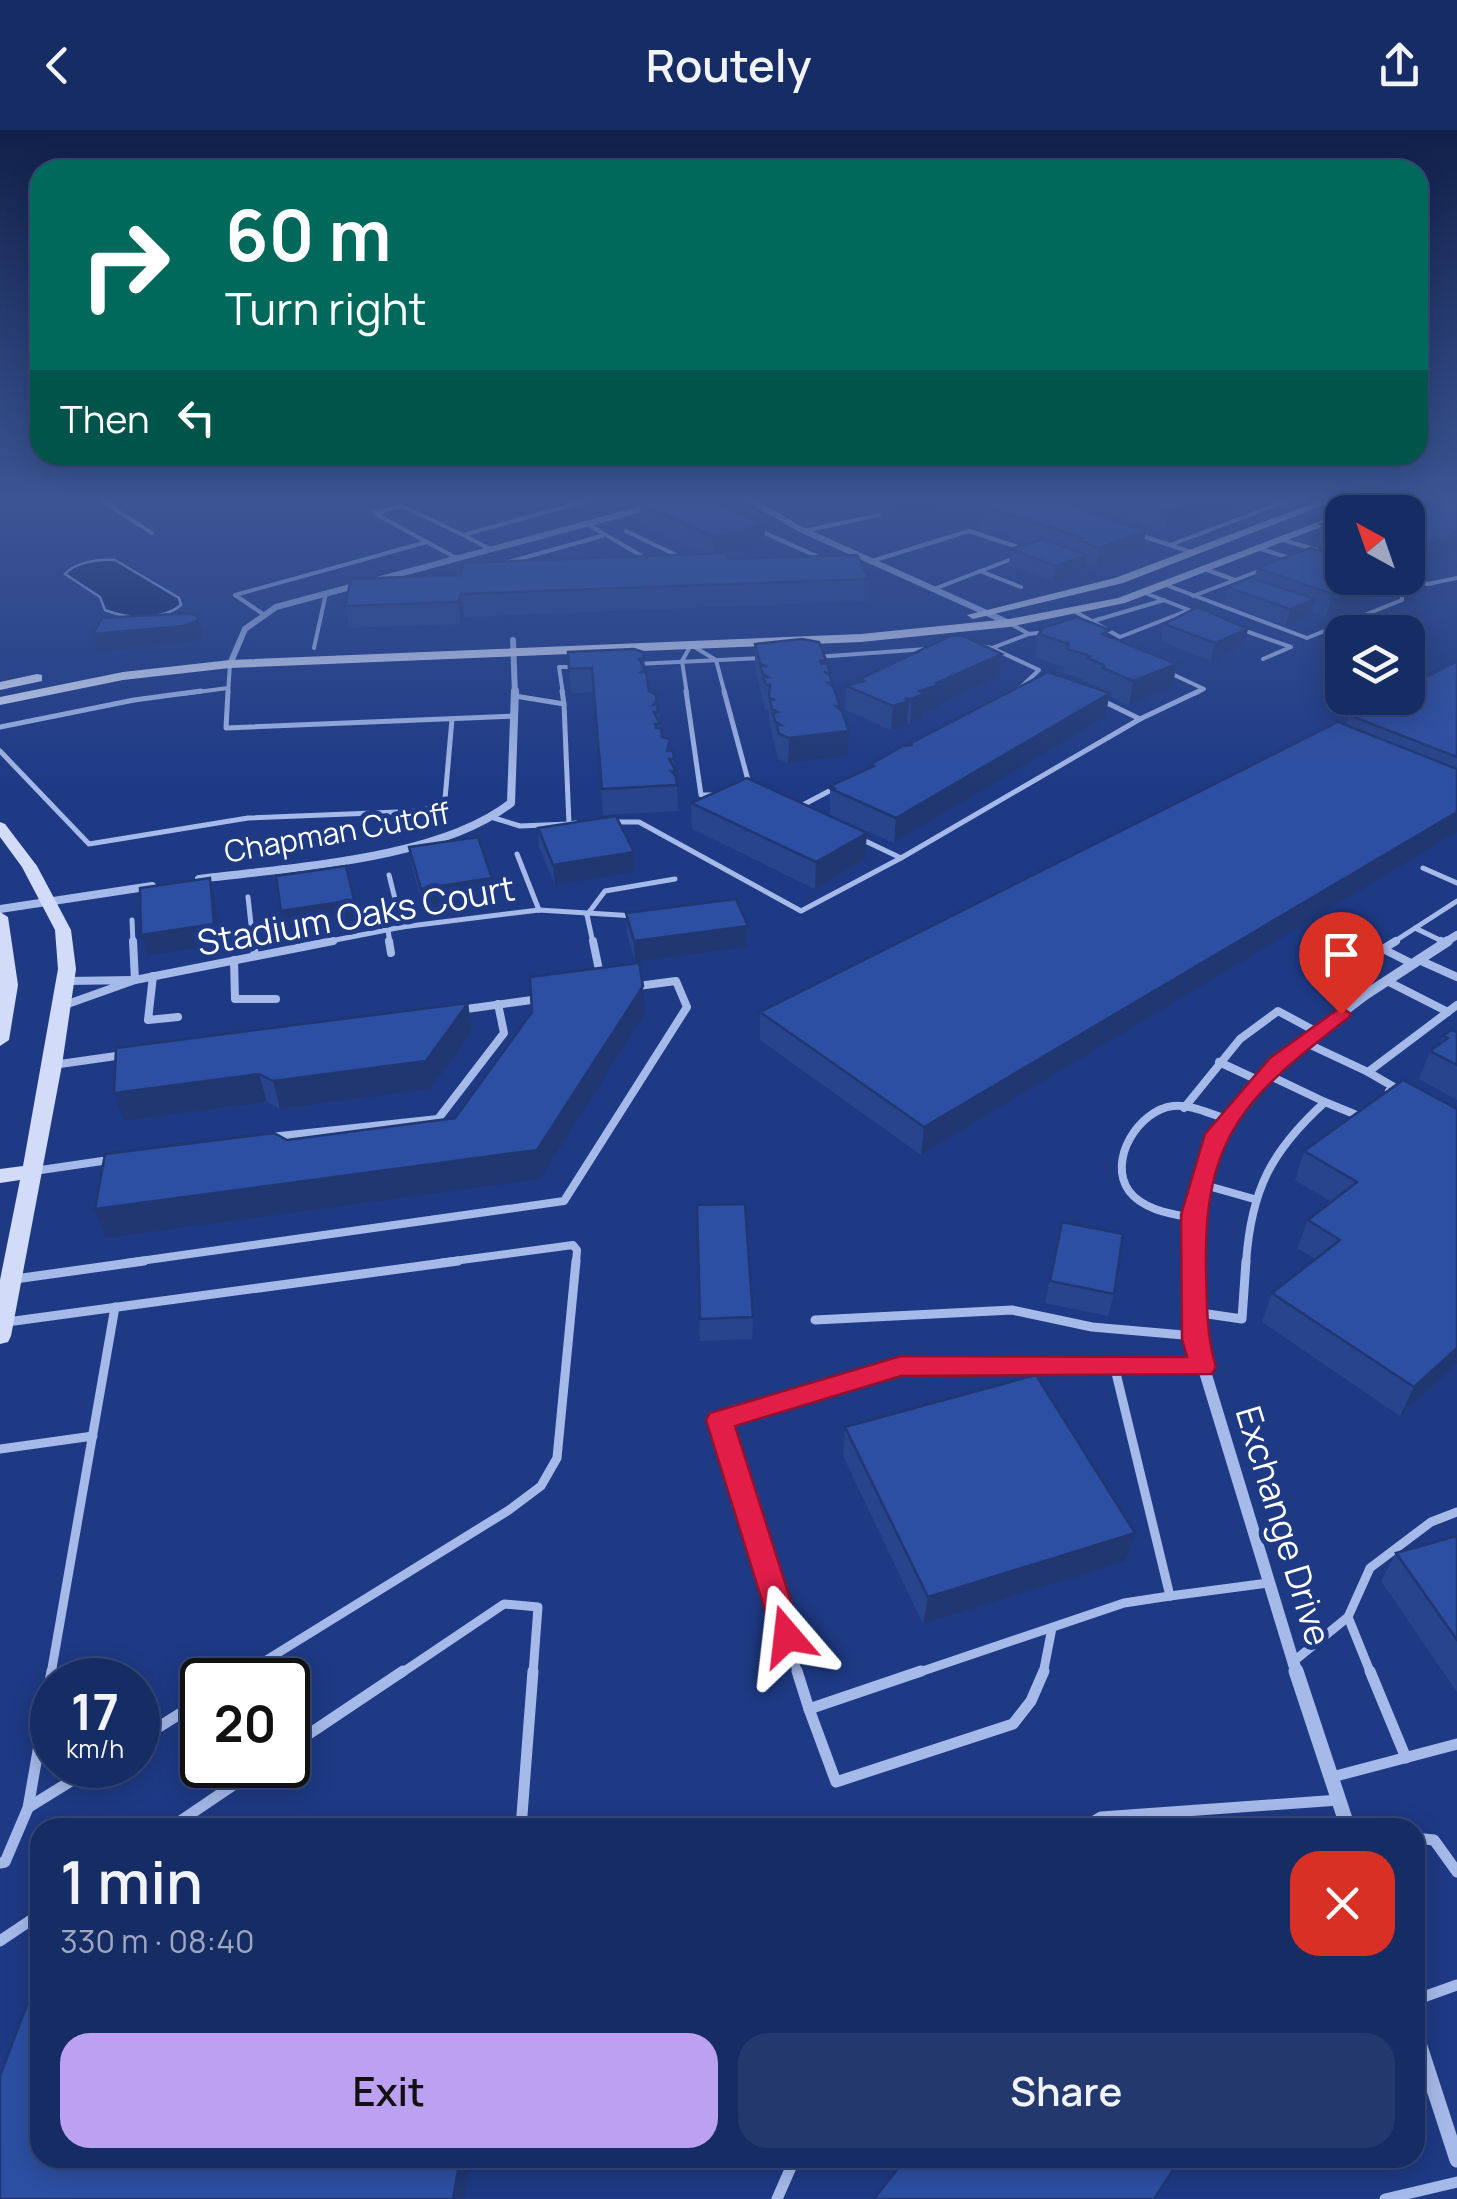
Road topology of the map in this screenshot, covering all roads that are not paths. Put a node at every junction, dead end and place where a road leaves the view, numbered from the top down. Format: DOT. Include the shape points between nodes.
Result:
graph roads {
  1 [pos="326,594"];
  2 [pos="237,595"];
  3 [pos="324,595"];
  4 [pos="947,595"];
  5 [pos="1068,595"];
  6 [pos="1139,595"];
  7 [pos="1149,595"];
  8 [pos="1189,595"];
  9 [pos="1197,595"];
  10 [pos="1402,595"];
  11 [pos="1193,596"];
  12 [pos="1164,600"];
  13 [pos="1188,610"];
  14 [pos="1074,611"];
  15 [pos="988,612"];
  16 [pos="263,614"];
  17 [pos="1206,616"];
  18 [pos="1093,621"];
  19 [pos="1009,623"];
  20 [pos="1240,628"];
  21 [pos="1060,630"];
  22 [pos="1029,634"];
  23 [pos="690,640"];
  24 [pos="960,646"];
  25 [pos="513,647"];
  26 [pos="314,648"];
  27 [pos="940,648"];
  28 [pos="992,648"];
  29 [pos="809,657"];
  30 [pos="231,658"];
  31 [pos="772,658"];
  32 [pos="1262,659"];
  33 [pos="716,660"];
  34 [pos="682,662"];
  35 [pos="629,664"];
  36 [pos="594,666"];
  37 [pos="1156,666"];
  38 [pos="1039,670"];
  39 [pos="1056,678"];
  40 [pos="0,686"];
  41 [pos="228,688"];
  42 [pos="1089,694"];
  43 [pos="1008,695"];
  44 [pos="515,696"];
  45 [pos="0,701"];
  46 [pos="564,704"];
  47 [pos="514,716"];
  48 [pos="452,718"];
  49 [pos="1140,719"];
  50 [pos="0,727"];
  51 [pos="0,750"];
  52 [pos="850,780"];
  53 [pos="752,795"];
  54 [pos="767,799"];
  55 [pos="782,804"];
  56 [pos="798,808"];
  57 [pos="815,816"];
  58 [pos="494,818"];
  59 [pos="604,822"];
  60 [pos="587,823"];
  61 [pos="570,824"];
  62 [pos="0,826"];
  63 [pos="850,833"];
  64 [pos="518,854"];
  65 [pos="901,858"];
  66 [pos="1423,868"];
  67 [pos="389,875"];
  68 [pos="675,879"];
  69 [pos="182,882"];
  70 [pos="1457,883"];
  71 [pos="164,885"];
  72 [pos="248,897"];
  73 [pos="1457,901"];
  74 [pos="49,902"];
  75 [pos="1446,908"];
  76 [pos="0,909"];
  77 [pos="539,910"];
  78 [pos="1457,913"];
  79 [pos="587,915"];
  80 [pos="644,915"];
  81 [pos="0,918"];
  82 [pos="132,920"];
  83 [pos="402,927"];
  84 [pos="1415,928"];
  85 [pos="388,930"];
  86 [pos="1451,939"];
  87 [pos="391,953"];
  88 [pos="255,956"];
  89 [pos="4,960"];
  90 [pos="234,960"];
  91 [pos="1318,961"];
  92 [pos="1416,962"];
  93 [pos="599,970"];
  94 [pos="153,976"];
  95 [pos="1457,977"];
  96 [pos="66,980"];
  97 [pos="135,980"];
  98 [pos="1387,981"];
  99 [pos="636,986"];
  100 [pos="1373,990"];
  101 [pos="557,997"];
  102 [pos="276,999"];
  103 [pos="498,1004"];
  104 [pos="1457,1005"];
  105 [pos="62,1006"];
  106 [pos="440,1012"];
  107 [pos="1448,1012"];
  108 [pos="178,1016"];
  109 [pos="1317,1032"];
  110 [pos="0,1040"];
  111 [pos="1304,1042"];
  112 [pos="133,1054"];
  113 [pos="1220,1062"];
  114 [pos="53,1065"];
  115 [pos="1368,1072"];
  116 [pos="1264,1078"];
  117 [pos="1382,1097"];
  118 [pos="1326,1102"];
  119 [pos="1184,1108"];
  120 [pos="1369,1108"];
  121 [pos="1227,1119"];
  122 [pos="258,1139"];
  123 [pos="130,1158"];
  124 [pos="30,1172"];
  125 [pos="0,1176"];
  126 [pos="1201,1184"];
  127 [pos="1254,1200"];
  128 [pos="1193,1218"];
  129 [pos="10,1280"];
  130 [pos="115,1307"];
  131 [pos="1194,1312"];
  132 [pos="814,1320"];
  133 [pos="1,1330"];
  134 [pos="1195,1336"];
  135 [pos="1203,1367"];
  136 [pos="1115,1370"];
  137 [pos="93,1436"];
  138 [pos="0,1449"];
  139 [pos="1457,1512"];
  140 [pos="1268,1583"];
  141 [pos="1170,1596"];
  142 [pos="1348,1617"];
  143 [pos="1052,1628"];
  144 [pos="270,1658"];
  145 [pos="1294,1661"];
  146 [pos="809,1709"];
  147 [pos="310,1733"];
  148 [pos="1457,1744"];
  149 [pos="1406,1758"];
  150 [pos="1332,1777"];
  151 [pos="60,1788"];
  152 [pos="229,1788"];
  153 [pos="1339,1800"];
  154 [pos="28,1808"];
  155 [pos="185,1818"];
  156 [pos="522,1818"];
  157 [pos="1099,1818"];
  158 [pos="1345,1818"];
  159 [pos="1425,1839"];
  160 [pos="0,1863"];
  161 [pos="1457,1872"];
  162 [pos="30,1921"];
  163 [pos="0,1941"];
  164 [pos="1457,1985"];
  165 [pos="1425,1996"];
  166 [pos="1425,2062"];
  167 [pos="1457,2160"];
  168 [pos="791,2168"];
  169 [pos="1457,2182"];
  170 [pos="777,2199"];
  171 [pos="1385,2199"];
  1 -- 26 [label="lane"];
  2 -- 16 [label="lane"];
  3 -- 16 [label="street"];
  4 -- 15 [label="street"];
  5 -- 15 [label="main road"];
  6 -- 14 [label="main road"];
  7 -- 12 [label="lane"];
  8 -- 11 [label="lane"];
  9 -- 11 [label="lane"];
  10 -- 11 [label="lane" via="1316,638"];
  12 -- 13 [label="lane"];
  12 -- 18 [label="lane"];
  13 -- 17 [label="lane"];
  13 -- 18 [label="lane" via="1120,637"];
  14 -- 18 [label="lane"];
  14 -- 19 [label="main road"];
  15 -- 19 [label="street"];
  15 -- 23 [label="main road"];
  16 -- 30 [label="street" via="243,631"];
  19 -- 22 [label="lane"];
  19 -- 23 [label="main road" via="866,637"];
  20 -- 32 [label="lane" via="1291,647"];
  21 -- 22 [label="lane"];
  22 -- 28 [label="lane"];
  23 -- 25 [label="main road"];
  23 -- 33 [label="lane"];
  23 -- 34 [label="lane"];
  24 -- 28 [label="lane"];
  25 -- 26 [label="main road"];
  25 -- 30 [label="main road"];
  25 -- 44 [label="street, Chapman Cutoff"];
  26 -- 30 [label="main road"];
  27 -- 29 [label="lane"];
  28 -- 38 [label="lane"];
  30 -- 40 [label="main road" via="119,664"];
  30 -- 41 [label="lane"];
  30 -- 45 [label="main road"];
  31 -- 33 [label="lane"];
  33 -- 34 [label="lane"];
  33 -- 53 [label="lane"];
  34 -- 35 [label="lane"];
  34 -- 53 [label="lane" via="701,796"];
  36 -- 46 [label="lane" via="559,668"];
  37 -- 49 [label="lane" via="1204,689"];
  38 -- 39 [label="lane"];
  38 -- 43 [label="lane"];
  41 -- 48 [label="lane" via="226,728"];
  41 -- 50 [label="lane"];
  42 -- 49 [label="lane"];
  44 -- 46 [label="lane"];
  44 -- 47 [label="street, Chapman Cutoff"];
  46 -- 61 [label="lane"];
  47 -- 48 [label="lane"];
  47 -- 58 [label="street, Chapman Cutoff" via="511,803"];
  48 -- 51 [label="lane" via="445,800 422,811 248,818 89,844"];
  49 -- 65 [label="lane"];
  52 -- 56 [label="lane"];
  53 -- 54 [label="lane"];
  55 -- 56 [label="lane"];
  56 -- 57 [label="lane"];
  58 -- 61 [label="lane" via="520,826"];
  58 -- 69 [label="street, Chapman Cutoff" via="449,840 411,848"];
  59 -- 65 [label="lane" via="639,822 801,911"];
  60 -- 61 [label="lane"];
  62 -- 74 [label="main road"];
  63 -- 65 [label="lane"];
  64 -- 77 [label="lane"];
  66 -- 70 [label="lane"];
  67 -- 83 [label="lane"];
  68 -- 79 [label="lane" via="604,891"];
  71 -- 74 [label="street"];
  72 -- 88 [label="lane"];
  73 -- 75 [label="lane"];
  74 -- 76 [label="street"];
  74 -- 96 [label="main road" via="62,930"];
  75 -- 78 [label="lane"];
  75 -- 84 [label="lane"];
  77 -- 79 [label="lane, Stadium Oaks Court"];
  77 -- 83 [label="lane, Stadium Oaks Court"];
  79 -- 80 [label="lane, Stadium Oaks Court"];
  79 -- 93 [label="lane"];
  81 -- 89 [label="main road"];
  82 -- 97 [label="lane"];
  83 -- 85 [label="lane, Stadium Oaks Court"];
  84 -- 86 [label="lane"];
  84 -- 92 [label="lane" via="1383,949"];
  85 -- 87 [label="lane"];
  85 -- 88 [label="lane, Stadium Oaks Court"];
  86 -- 92 [label="street, Exchange Drive"];
  88 -- 90 [label="lane, Stadium Oaks Court"];
  89 -- 110 [label="main road" via="9,985"];
  90 -- 94 [label="lane, Stadium Oaks Court"];
  90 -- 102 [label="lane" via="235,998"];
  91 -- 100 [label="lane"];
  92 -- 95 [label="lane"];
  92 -- 98 [label="street, Exchange Drive"];
  94 -- 97 [label="lane, Stadium Oaks Court"];
  94 -- 108 [label="lane" via="148,1020"];
  96 -- 97 [label="lane, Stadium Oaks Court"];
  96 -- 105 [label="main road"];
  97 -- 105 [label="lane, Stadium Oaks Court"];
  98 -- 100 [label="street, Exchange Drive"];
  98 -- 107 [label="lane"];
  99 -- 129 [label="lane" via="676,981 687,1007 564,1201"];
  100 -- 109 [label="street, Exchange Drive"];
  101 -- 103 [label="lane"];
  103 -- 106 [label="lane"];
  103 -- 122 [label="lane" via="504,1032 438,1119"];
  104 -- 107 [label="lane"];
  105 -- 114 [label="main road"];
  107 -- 115 [label="lane"];
  109 -- 111 [label="street, Exchange Drive"];
  109 -- 113 [label="lane" via="1278,1011"];
  111 -- 115 [label="lane"];
  111 -- 116 [label="street, Exchange Drive"];
  112 -- 114 [label="lane"];
  113 -- 116 [label="lane"];
  113 -- 119 [label="lane"];
  114 -- 124 [label="main road"];
  115 -- 117 [label="lane" via="1394,1087"];
  116 -- 118 [label="lane"];
  116 -- 121 [label="street, Exchange Drive"];
  118 -- 120 [label="lane" via="1356,1118"];
  118 -- 127 [label="lane" via="1293,1128"];
  119 -- 121 [label="lane"];
  119 -- 128 [label="lane" via="1156,1110 1143,1122 1130,1141 1122,1180 1147,1204"];
  121 -- 126 [label="street, Exchange Drive"];
  123 -- 124 [label="lane"];
  124 -- 125 [label="main road"];
  124 -- 129 [label="main road"];
  126 -- 127 [label="lane"];
  126 -- 128 [label="street, Exchange Drive"];
  127 -- 131 [label="lane" via="1242,1319"];
  128 -- 131 [label="street, Exchange Drive"];
  129 -- 133 [label="main road"];
  130 -- 133 [label="lane"];
  130 -- 137 [label="lane"];
  130 -- 144 [label="lane" via="573,1244 577,1250 557,1458 541,1486"];
  131 -- 134 [label="street, Exchange Drive"];
  132 -- 134 [label="lane" via="1012,1310 1092,1327"];
  134 -- 135 [label="street, Exchange Drive"];
  135 -- 136 [label="lane"];
  135 -- 140 [label="street, Exchange Drive"];
  136 -- 141 [label="lane"];
  136 -- 146 [label="lane" via="901,1366 720,1420"];
  137 -- 138 [label="lane"];
  137 -- 154 [label="lane"];
  139 -- 142 [label="lane" via="1431,1522 1370,1568"];
  140 -- 141 [label="lane"];
  140 -- 145 [label="street, Exchange Drive"];
  141 -- 143 [label="lane" via="1124,1603"];
  142 -- 145 [label="lane"];
  142 -- 149 [label="lane"];
  143 -- 146 [label="lane"];
  143 -- 146 [label="lane" via="1048,1671 1032,1702 1013,1724 995,1730 836,1782"];
  145 -- 150 [label="street, Exchange Drive"];
  147 -- 156 [label="lane" via="504,1604 538,1607"];
  148 -- 149 [label="lane"];
  149 -- 150 [label="lane"];
  150 -- 153 [label="street, Exchange Drive"];
  151 -- 154 [label="lane"];
  152 -- 155 [label="lane"];
  153 -- 157 [label="lane"];
  153 -- 158 [label="street, Exchange Drive"];
  154 -- 160 [label="lane"];
  159 -- 161 [label="lane" via="1434,1840"];
  162 -- 163 [label="lane"];
  164 -- 165 [label="lane"];
  166 -- 167 [label="street"];
  168 -- 170 [label="lane"];
  169 -- 171 [label="lane"];
}
